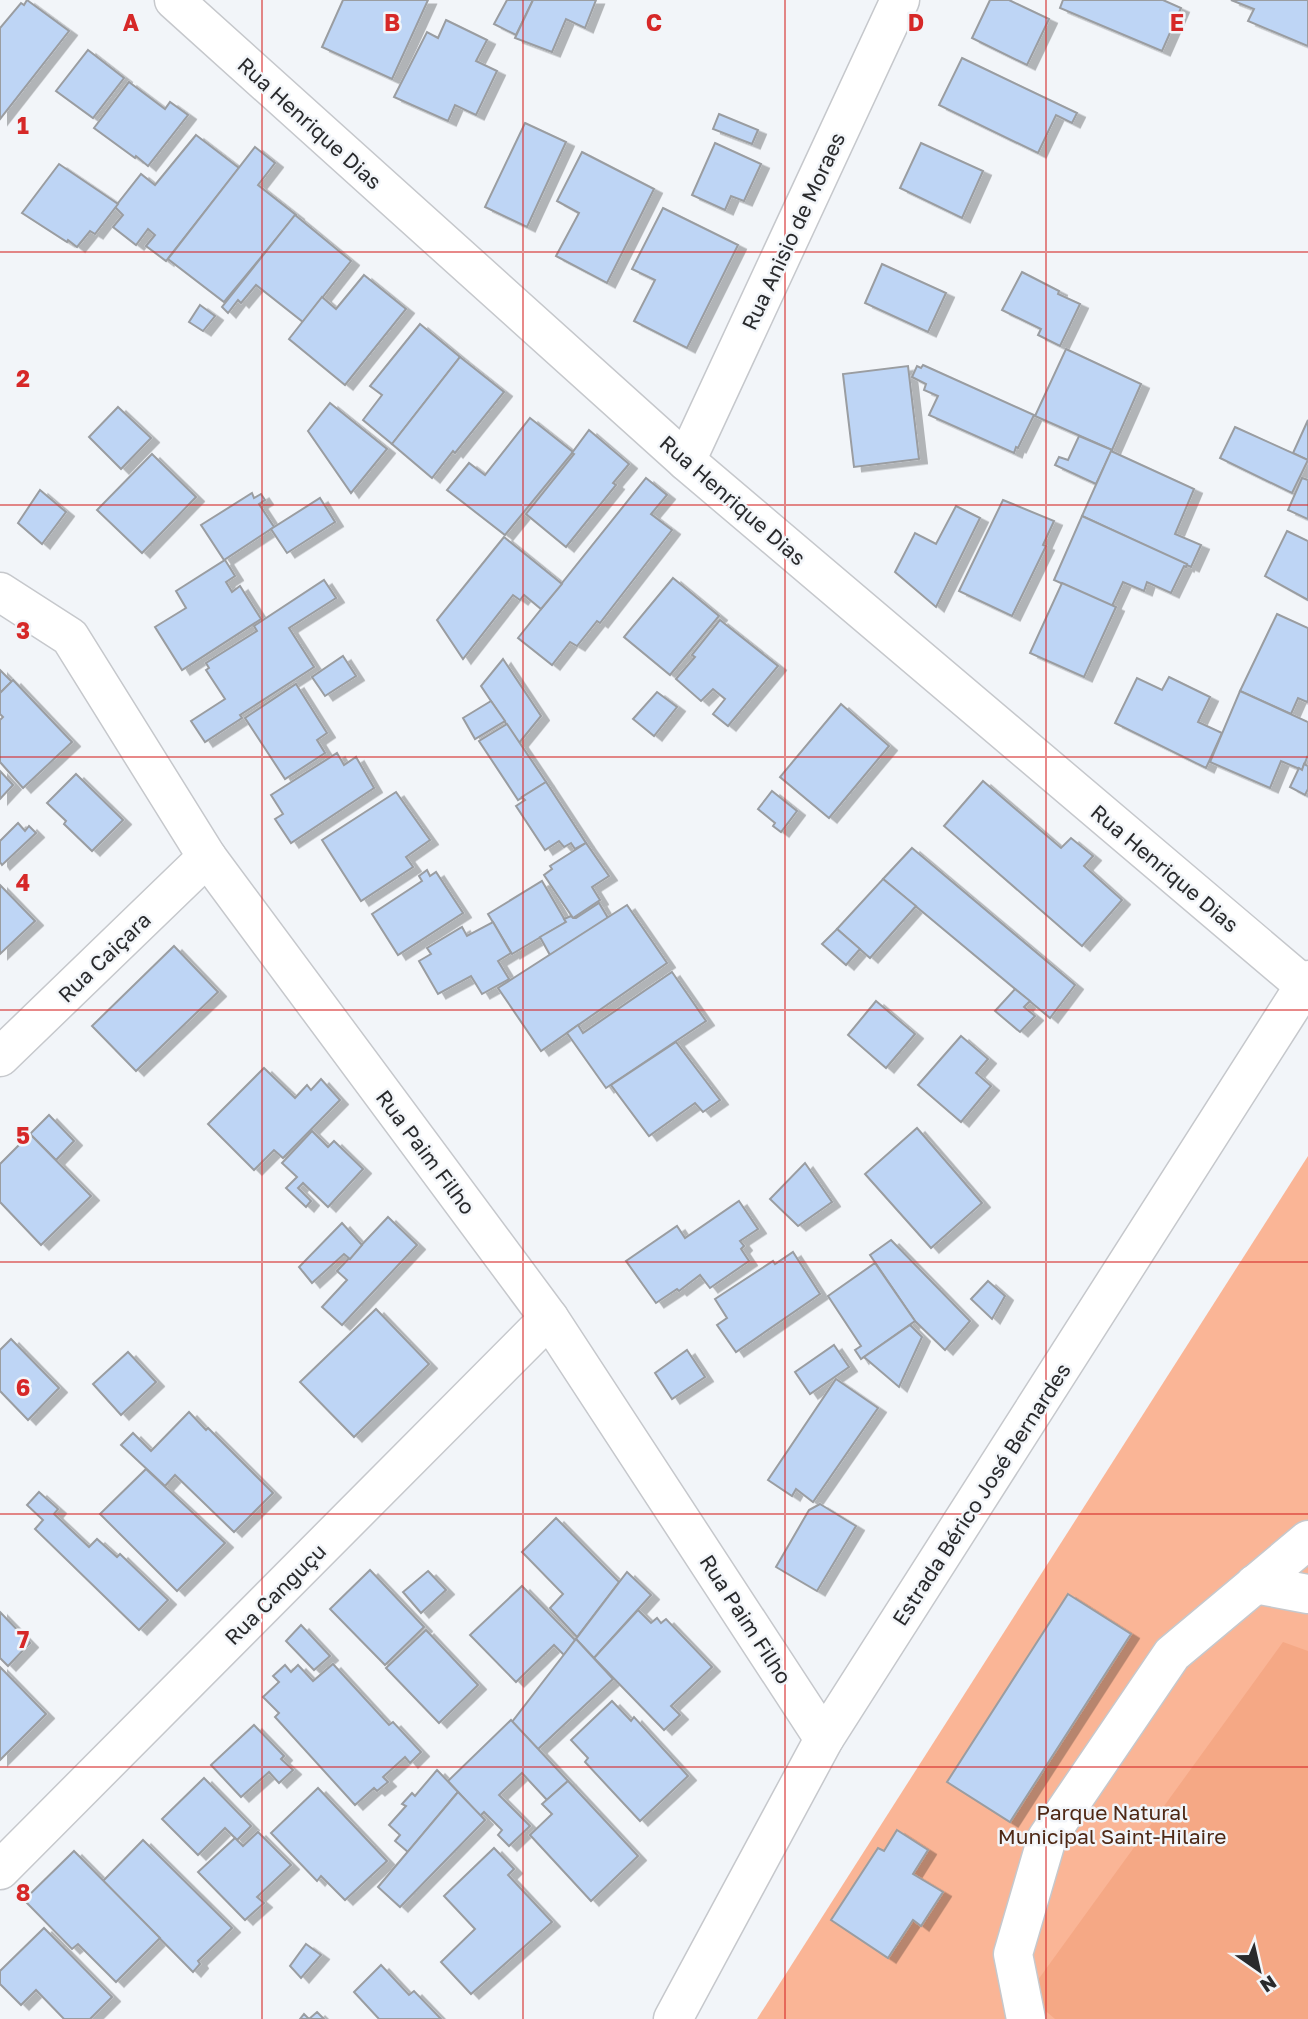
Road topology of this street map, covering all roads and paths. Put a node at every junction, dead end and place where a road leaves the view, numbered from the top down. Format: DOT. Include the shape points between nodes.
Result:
graph roads {
  1 [pos="174,0"];
  2 [pos="900,0"];
  3 [pos="686,461"];
  4 [pos="0,592"];
  5 [pos="207,857"];
  6 [pos="1306,983"];
  7 [pos="0,1057"];
  8 [pos="549,1318"];
  9 [pos="1308,1540"];
  10 [pos="1255,1584"];
  11 [pos="1308,1594"];
  12 [pos="824,1739"];
  13 [pos="0,1870"];
  14 [pos="673,2019"];
  15 [pos="1026,2019"];
  1 -- 3 [label="street, Rua Henrique Dias"];
  2 -- 3 [label="street, Rua Anisio de Moraes"];
  3 -- 6 [label="street, Rua Henrique Dias"];
  4 -- 5 [label="street, Rua Paim Filho" via="70,637"];
  5 -- 7 [label="street, Rua Caiçara"];
  5 -- 8 [label="street, Rua Paim Filho"];
  6 -- 12 [label="street, Estrada Bérico José Bernardes"];
  8 -- 12 [label="street, Rua Paim Filho"];
  8 -- 13 [label="street, Rua Canguçu"];
  9 -- 10 [label="street"];
  10 -- 11 [label="street"];
  10 -- 15 [label="street" via="1172,1654 1046,1838 1013,1954"];
  12 -- 14 [label="street, Estrada Bérico José Bernardes"];
}
